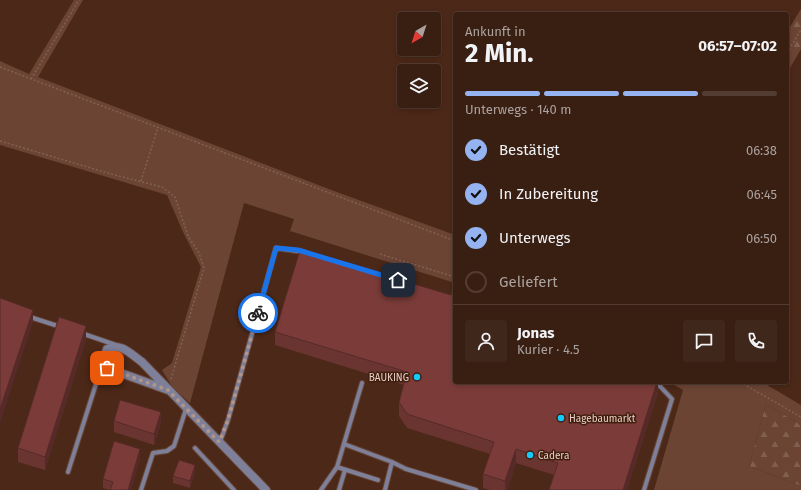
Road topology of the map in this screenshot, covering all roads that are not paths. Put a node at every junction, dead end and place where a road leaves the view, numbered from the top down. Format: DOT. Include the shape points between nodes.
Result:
graph roads {
  1 [pos="306,253"];
  2 [pos="23,315"];
  3 [pos="68,329"];
  4 [pos="76,331"];
  5 [pos="124,348"];
  6 [pos="103,362"];
  7 [pos="362,383"];
  8 [pos="658,384"];
  9 [pos="168,390"];
  10 [pos="186,408"];
  11 [pos="219,442"];
  12 [pos="344,444"];
  13 [pos="195,448"];
  14 [pos="392,462"];
  15 [pos="337,467"];
  16 [pos="345,470"];
  17 [pos="68,472"];
  18 [pos="378,480"];
  19 [pos="141,490"];
  20 [pos="234,490"];
  21 [pos="266,490"];
  22 [pos="321,490"];
  23 [pos="339,490"];
  24 [pos="384,490"];
  25 [pos="476,490"];
  26 [pos="644,490"];
  1 -- 11 [label="lane" via="276,248 228,420"];
  2 -- 3 [label="lane"];
  4 -- 5 [label="lane"];
  5 -- 6 [label="street" via="112,346 107,349"];
  5 -- 9 [label="street" via="142,362"];
  6 -- 9 [label="street" via="107,368"];
  6 -- 17 [label="lane"];
  7 -- 12 [label="lane"];
  8 -- 26 [label="lane" via="672,399"];
  9 -- 10 [label="street"];
  10 -- 11 [label="street"];
  10 -- 19 [label="lane" via="174,446 167,451 153,453"];
  11 -- 21 [label="street"];
  12 -- 14 [label="lane"];
  12 -- 15 [label="lane"];
  13 -- 20 [label="lane"];
  14 -- 24 [label="lane"];
  14 -- 25 [label="lane" via="406,470"];
  15 -- 16 [label="lane"];
  15 -- 22 [label="lane"];
  16 -- 18 [label="lane"];
  16 -- 23 [label="lane"];
}
